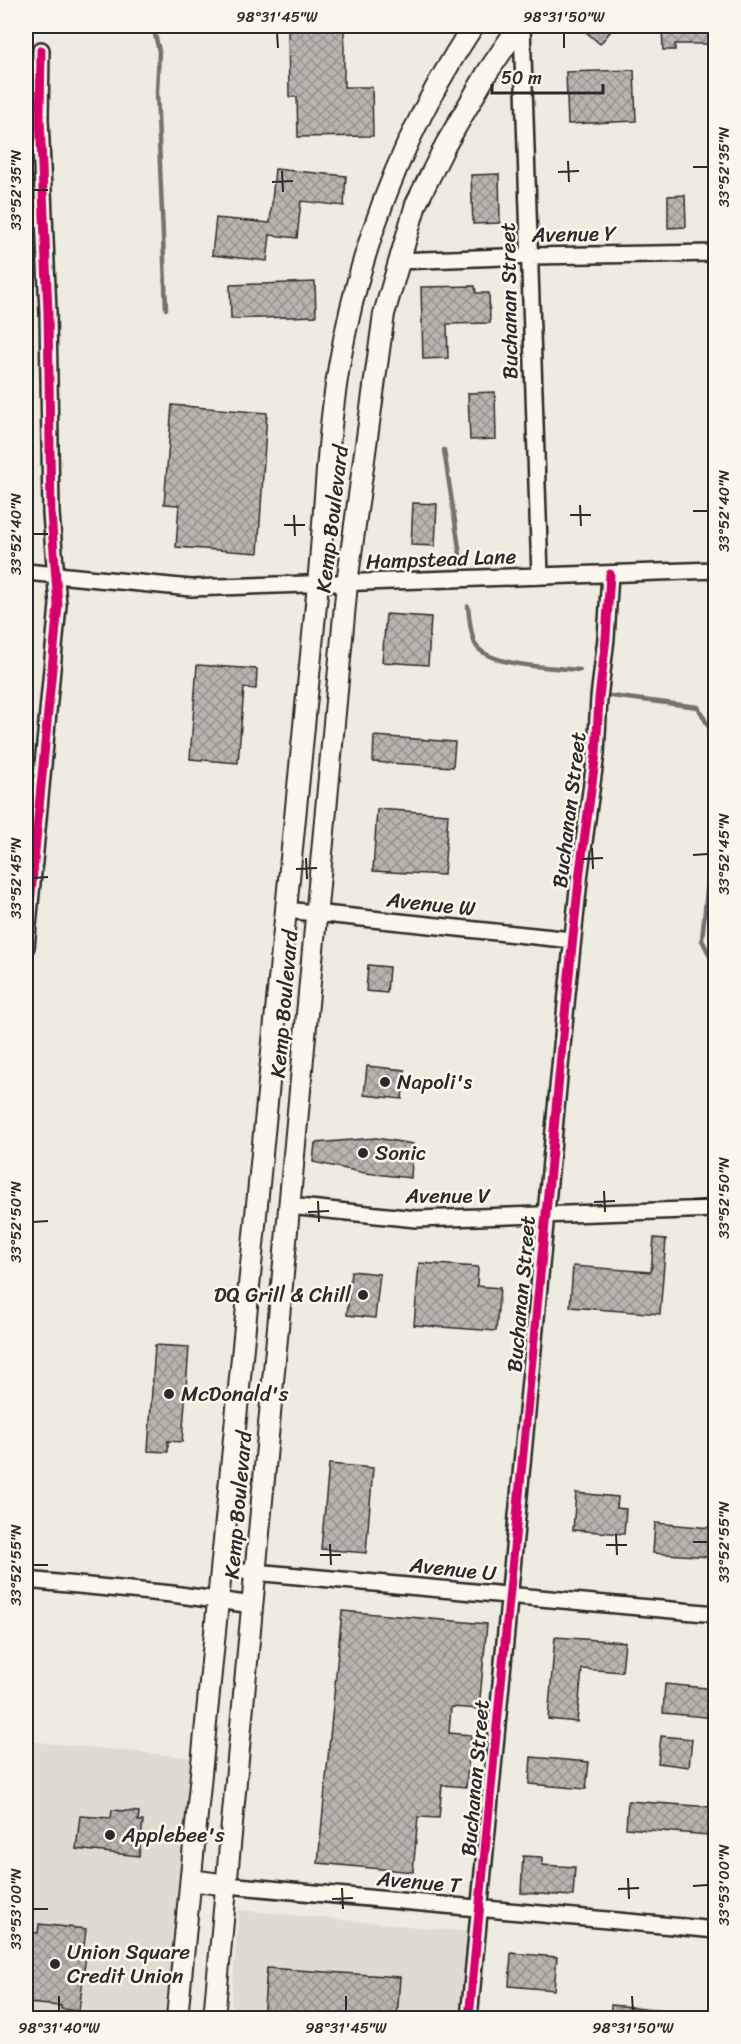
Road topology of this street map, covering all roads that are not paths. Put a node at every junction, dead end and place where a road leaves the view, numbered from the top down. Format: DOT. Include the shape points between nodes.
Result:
graph roads {
  1 [pos="473,26"];
  2 [pos="520,26"];
  3 [pos="41,50"];
  4 [pos="716,253"];
  5 [pos="365,256"];
  6 [pos="529,256"];
  7 [pos="398,261"];
  8 [pos="716,570"];
  9 [pos="26,572"];
  10 [pos="610,573"];
  11 [pos="55,575"];
  12 [pos="540,576"];
  13 [pos="347,583"];
  14 [pos="318,584"];
  15 [pos="286,910"];
  16 [pos="316,914"];
  17 [pos="572,940"];
  18 [pos="26,947"];
  19 [pos="257,1202"];
  20 [pos="289,1206"];
  21 [pos="716,1209"];
  22 [pos="546,1215"];
  23 [pos="221,1569"];
  24 [pos="255,1572"];
  25 [pos="26,1580"];
  26 [pos="510,1596"];
  27 [pos="218,1600"];
  28 [pos="252,1605"];
  29 [pos="716,1614"];
  30 [pos="190,1880"];
  31 [pos="227,1885"];
  32 [pos="480,1909"];
  33 [pos="716,1929"];
  34 [pos="177,2019"];
  35 [pos="214,2019"];
  36 [pos="469,2019"];
  1 -- 5 [label="main road, Kemp Boulevard" via="442,75 402,154"];
  2 -- 6 [label="street, Buchanan Street"];
  2 -- 7 [label="main road, Kemp Boulevard" via="446,144 416,204"];
  3 -- 11 [label="street"];
  4 -- 6 [label="street, Avenue Y"];
  5 -- 7 [label="main road"];
  5 -- 14 [label="main road, Kemp Boulevard" via="339,365"];
  6 -- 7 [label="street, Avenue Y"];
  6 -- 12 [label="street, Buchanan Street"];
  7 -- 13 [label="main road, Kemp Boulevard" via="384,314"];
  8 -- 10 [label="street, Hampstead Lane"];
  9 -- 11 [label="street, Hampstead Lane"];
  10 -- 12 [label="street, Hampstead Lane"];
  10 -- 17 [label="street, Buchanan Street" via="596,754"];
  11 -- 14 [label="street, Hampstead Lane" via="191,588"];
  11 -- 18 [label="street" via="58,605"];
  12 -- 13 [label="street, Hampstead Lane"];
  13 -- 14 [label="street, Hampstead Lane"];
  13 -- 16 [label="main road, Kemp Boulevard"];
  14 -- 15 [label="main road, Kemp Boulevard"];
  15 -- 16 [label="street, Avenue W"];
  15 -- 19 [label="main road, Kemp Boulevard"];
  16 -- 17 [label="street, Avenue W"];
  16 -- 20 [label="main road, Kemp Boulevard"];
  17 -- 22 [label="street, Buchanan Street"];
  19 -- 20 [label="main road"];
  19 -- 23 [label="main road, Kemp Boulevard"];
  20 -- 22 [label="street, Avenue V" via="416,1219"];
  20 -- 24 [label="main road, Kemp Boulevard"];
  21 -- 22 [label="street, Avenue V"];
  22 -- 26 [label="street, Buchanan Street"];
  23 -- 24 [label="street, Avenue U"];
  23 -- 27 [label="main road, Kemp Boulevard"];
  24 -- 26 [label="street, Avenue U"];
  24 -- 28 [label="main road, Kemp Boulevard"];
  25 -- 27 [label="street"];
  26 -- 29 [label="street, Avenue U"];
  26 -- 32 [label="street, Buchanan Street"];
  27 -- 28 [label="street"];
  27 -- 30 [label="main road, Kemp Boulevard"];
  28 -- 31 [label="main road, Kemp Boulevard"];
  30 -- 31 [label="main road"];
  30 -- 34 [label="main road, Kemp Boulevard"];
  31 -- 32 [label="street, Avenue T"];
  31 -- 35 [label="main road, Kemp Boulevard"];
  32 -- 33 [label="street, Avenue T"];
  32 -- 36 [label="street, Buchanan Street"];
}
